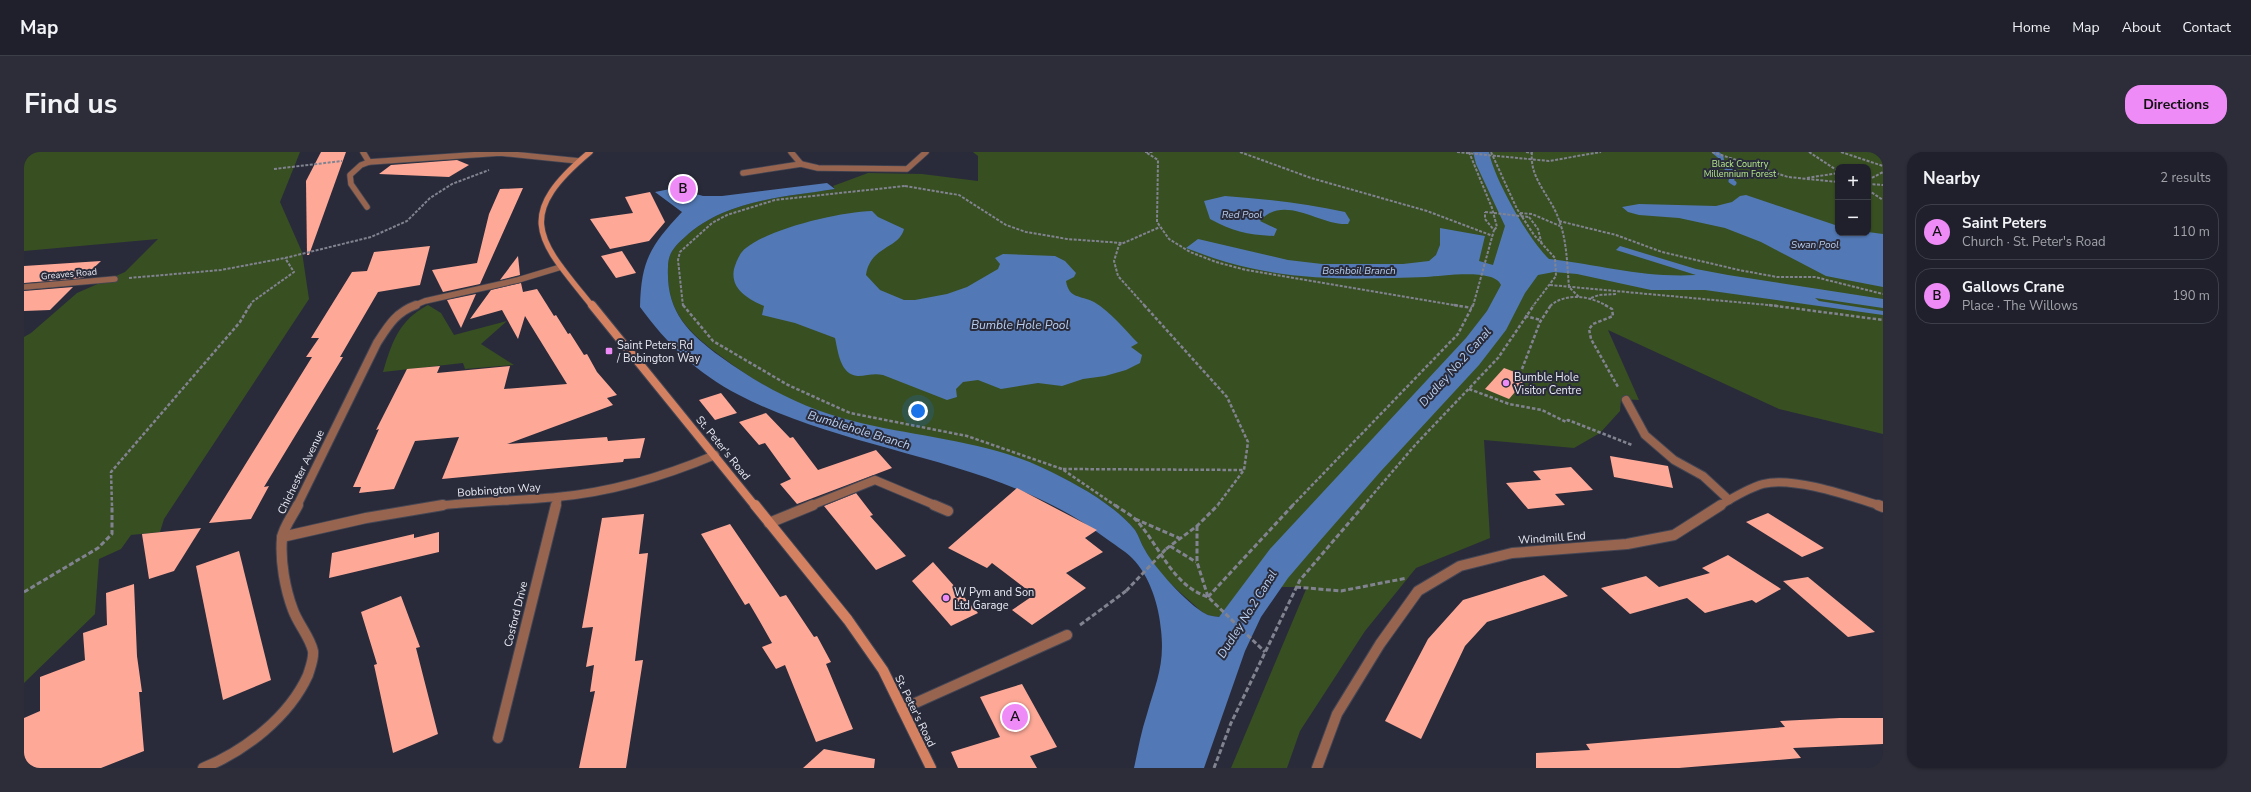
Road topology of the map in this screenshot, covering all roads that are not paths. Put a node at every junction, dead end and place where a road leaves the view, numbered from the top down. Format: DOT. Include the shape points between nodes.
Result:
graph roads {
  1 [pos="363,152"];
  2 [pos="590,152"];
  3 [pos="791,152"];
  4 [pos="926,152"];
  5 [pos="368,160"];
  6 [pos="579,160"];
  7 [pos="801,164"];
  8 [pos="743,173"];
  9 [pos="367,207"];
  10 [pos="561,267"];
  11 [pos="115,279"];
  12 [pos="24,287"];
  13 [pos="1626,400"];
  14 [pos="715,455"];
  15 [pos="558,497"];
  16 [pos="1729,500"];
  17 [pos="1883,507"];
  18 [pos="948,511"];
  19 [pos="769,523"];
  20 [pos="282,537"];
  21 [pos="1067,635"];
  22 [pos="902,708"];
  23 [pos="498,738"];
  24 [pos="203,768"];
  25 [pos="931,768"];
  26 [pos="1317,768"];
  1 -- 5 [label="street"];
  2 -- 6 [label="street, St. Peter's Road"];
  3 -- 7 [label="street"];
  4 -- 7 [label="street" via="907,169 818,168"];
  5 -- 6 [label="street" via="500,153"];
  5 -- 9 [label="street" via="350,174 351,184"];
  6 -- 10 [label="street, St. Peter's Road" via="552,190 540,222 543,240"];
  7 -- 8 [label="street"];
  10 -- 14 [label="street, St. Peter's Road"];
  10 -- 20 [label="street, Chichester Avenue" via="518,280 425,301 405,309 391,321 377,343"];
  11 -- 12 [label="street, Greaves Road"];
  13 -- 16 [label="street" via="1645,434 1674,460 1703,476"];
  14 -- 15 [label="street, Bobbington Way" via="641,481"];
  14 -- 19 [label="street, St. Peter's Road"];
  15 -- 20 [label="street, Bobbington Way" via="419,508"];
  15 -- 23 [label="street, Cosford Drive"];
  16 -- 17 [label="street, Windmill End" via="1764,484 1792,484 1835,490"];
  16 -- 26 [label="street, Windmill End" via="1674,535 1627,544 1512,553 1460,566 1418,591 1380,644 1337,714"];
  18 -- 19 [label="street" via="875,480"];
  19 -- 22 [label="street, St. Peter's Road" via="848,620 883,670"];
  20 -- 24 [label="street, Chichester Avenue" via="284,574 293,610 313,652 311,667 287,709 262,732 223,760"];
  21 -- 22 [label="street"];
  22 -- 25 [label="street, St. Peter's Road"];
}
